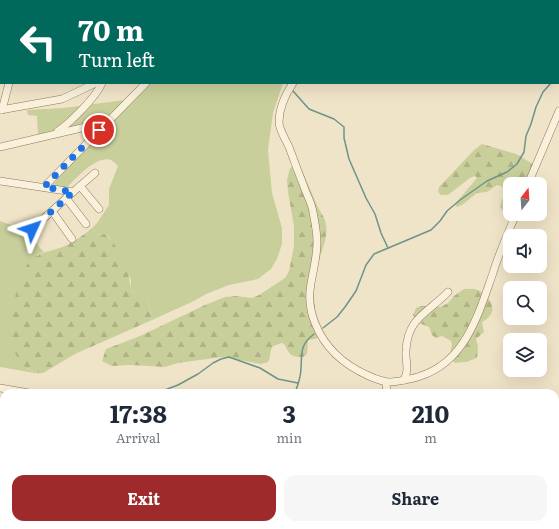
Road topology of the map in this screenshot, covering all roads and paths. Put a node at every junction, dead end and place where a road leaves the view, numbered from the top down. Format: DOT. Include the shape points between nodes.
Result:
graph roads {
  1 [pos="9,84"];
  2 [pos="94,84"];
  3 [pos="102,84"];
  4 [pos="145,84"];
  5 [pos="292,84"];
  6 [pos="1,110"];
  7 [pos="559,111"];
  8 [pos="107,122"];
  9 [pos="54,134"];
  10 [pos="0,147"];
  11 [pos="96,173"];
  12 [pos="531,177"];
  13 [pos="0,181"];
  14 [pos="80,186"];
  15 [pos="44,187"];
  16 [pos="73,192"];
  17 [pos="66,198"];
  18 [pos="99,209"];
  19 [pos="52,211"];
  20 [pos="513,221"];
  21 [pos="86,224"];
  22 [pos="32,229"];
  23 [pos="72,239"];
  24 [pos="448,292"];
  25 [pos="404,380"];
  26 [pos="386,383"];
  27 [pos="387,389"];
  1 -- 6 [label="street"];
  2 -- 6 [label="street" via="62,99"];
  3 -- 9 [label="street" via="75,117"];
  4 -- 8 [label="street"];
  5 -- 26 [label="street" via="283,100 279,124 313,210 317,244 309,293 314,322 322,340 343,361"];
  7 -- 12 [label="street"];
  8 -- 9 [label="street"];
  8 -- 15 [label="street"];
  9 -- 10 [label="street"];
  11 -- 14 [label="street"];
  13 -- 15 [label="street"];
  14 -- 16 [label="street"];
  14 -- 18 [label="street"];
  15 -- 16 [label="street"];
  16 -- 17 [label="street"];
  17 -- 19 [label="street"];
  17 -- 21 [label="street"];
  19 -- 22 [label="street"];
  19 -- 23 [label="street"];
  20 -- 25 [label="street" via="482,307 464,344 438,368"];
  24 -- 25 [label="street" via="414,324 407,341 408,371"];
  25 -- 26 [label="street"];
  26 -- 27 [label="street"];
}
